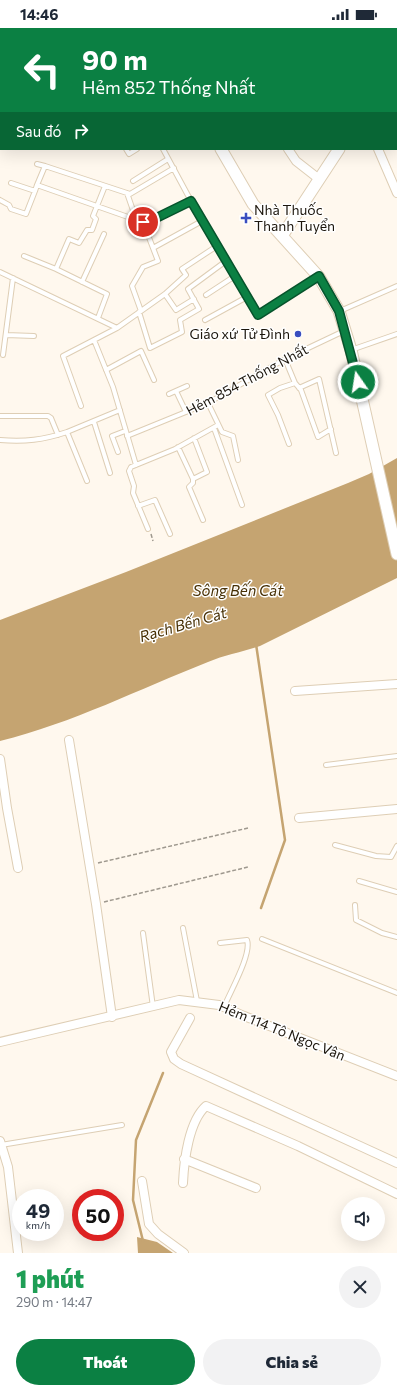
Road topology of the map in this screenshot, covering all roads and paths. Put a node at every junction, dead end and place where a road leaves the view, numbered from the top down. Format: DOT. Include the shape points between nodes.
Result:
graph roads {
  1 [pos="127,150"];
  2 [pos="135,150"];
  3 [pos="163,150"];
  4 [pos="222,150"];
  5 [pos="289,150"];
  6 [pos="337,150"];
  7 [pos="381,150"];
  8 [pos="168,159"];
  9 [pos="37,164"];
  10 [pos="45,166"];
  11 [pos="174,168"];
  12 [pos="319,179"];
  13 [pos="133,181"];
  14 [pos="11,183"];
  15 [pos="37,185"];
  16 [pos="104,186"];
  17 [pos="35,191"];
  18 [pos="127,193"];
  19 [pos="397,194"];
  20 [pos="0,200"];
  21 [pos="191,201"];
  22 [pos="97,206"];
  23 [pos="136,220"];
  24 [pos="202,221"];
  25 [pos="143,222"];
  26 [pos="104,234"];
  27 [pos="282,236"];
  28 [pos="217,246"];
  29 [pos="153,248"];
  30 [pos="24,256"];
  31 [pos="226,261"];
  32 [pos="56,269"];
  33 [pos="0,272"];
  34 [pos="235,276"];
  35 [pos="319,276"];
  36 [pos="13,278"];
  37 [pos="82,282"];
  38 [pos="397,286"];
  39 [pos="165,294"];
  40 [pos="206,295"];
  41 [pos="247,297"];
  42 [pos="194,299"];
  43 [pos="339,311"];
  44 [pos="140,312"];
  45 [pos="98,318"];
  46 [pos="205,320"];
  47 [pos="118,328"];
  48 [pos="345,330"];
  49 [pos="397,334"];
  50 [pos="6,335"];
  51 [pos="34,336"];
  52 [pos="94,340"];
  53 [pos="351,350"];
  54 [pos="3,355"];
  55 [pos="285,359"];
  56 [pos="106,370"];
  57 [pos="154,380"];
  58 [pos="295,382"];
  59 [pos="187,386"];
  60 [pos="299,388"];
  61 [pos="176,391"];
  62 [pos="169,394"];
  63 [pos="208,403"];
  64 [pos="81,406"];
  65 [pos="120,410"];
  66 [pos="186,412"];
  67 [pos="0,416"];
  68 [pos="94,422"];
  69 [pos="218,425"];
  70 [pos="214,428"];
  71 [pos="331,429"];
  72 [pos="126,431"];
  73 [pos="67,432"];
  74 [pos="58,435"];
  75 [pos="127,436"];
  76 [pos="194,438"];
  77 [pos="0,440"];
  78 [pos="289,444"];
  79 [pos="178,447"];
  80 [pos="118,452"];
  81 [pos="336,452"];
  82 [pos="238,460"];
  83 [pos="136,465"];
  84 [pos="110,473"];
  85 [pos="193,479"];
  86 [pos="87,481"];
  87 [pos="242,505"];
  88 [pos="138,506"];
  89 [pos="203,520"];
  90 [pos="148,529"];
  91 [pos="170,534"];
  92 [pos="397,554"];
  93 [pos="397,684"];
  94 [pos="294,691"];
  95 [pos="69,740"];
  96 [pos="397,756"];
  97 [pos="0,759"];
  98 [pos="326,765"];
  99 [pos="397,809"];
  100 [pos="298,818"];
  101 [pos="248,828"];
  102 [pos="335,845"];
  103 [pos="397,846"];
  104 [pos="90,864"];
  105 [pos="248,867"];
  106 [pos="18,868"];
  107 [pos="358,881"];
  108 [pos="397,892"];
  109 [pos="96,904"];
  110 [pos="356,905"];
  111 [pos="183,928"];
  112 [pos="144,933"];
  113 [pos="397,937"];
  114 [pos="262,939"];
  115 [pos="220,943"];
  116 [pos="397,994"];
  117 [pos="196,1001"];
  118 [pos="153,1007"];
  119 [pos="224,1007"];
  120 [pos="112,1017"];
  121 [pos="190,1018"];
  122 [pos="0,1042"];
  123 [pos="397,1076"];
  124 [pos="122,1125"];
  125 [pos="1,1143"];
  126 [pos="184,1159"];
  127 [pos="397,1163"];
  128 [pos="4,1168"];
  129 [pos="142,1181"];
  130 [pos="182,1182"];
  131 [pos="256,1188"];
  132 [pos="397,1194"];
  133 [pos="18,1253"];
  134 [pos="184,1253"];
  1 -- 2 [label="lane" via="129,154"];
  3 -- 8 [label="lane"];
  4 -- 27 [label="main road" via="253,204"];
  5 -- 12 [label="street" via="296,161"];
  6 -- 12 [label="main road"];
  7 -- 19 [label="street"];
  8 -- 11 [label="lane"];
  8 -- 13 [label="lane"];
  9 -- 10 [label="lane"];
  10 -- 15 [label="lane"];
  10 -- 16 [label="lane"];
  11 -- 18 [label="lane" via="130,194"];
  11 -- 21 [label="lane"];
  12 -- 27 [label="main road"];
  14 -- 17 [label="lane"];
  15 -- 17 [label="lane"];
  15 -- 22 [label="lane"];
  16 -- 18 [label="lane"];
  16 -- 22 [label="lane"];
  17 -- 20 [label="lane" via="26,214 11,210 9,205"];
  18 -- 23 [label="lane"];
  21 -- 24 [label="lane"];
  21 -- 25 [label="lane" via="146,223"];
  22 -- 23 [label="lane"];
  22 -- 32 [label="lane" via="92,230 87,230 79,243 69,239"];
  23 -- 25 [label="lane"];
  24 -- 28 [label="lane"];
  24 -- 29 [label="lane"];
  25 -- 29 [label="lane"];
  26 -- 37 [label="lane"];
  27 -- 35 [label="main road"];
  28 -- 31 [label="lane"];
  28 -- 39 [label="lane" via="182,269 186,274"];
  29 -- 44 [label="lane" via="158,261 143,267 132,286"];
  30 -- 32 [label="lane"];
  31 -- 34 [label="lane"];
  31 -- 42 [label="lane" via="188,289"];
  32 -- 37 [label="lane"];
  33 -- 36 [label="lane"];
  34 -- 40 [label="lane"];
  34 -- 41 [label="lane"];
  35 -- 41 [label="lane" via="258,315"];
  35 -- 43 [label="main road"];
  36 -- 45 [label="lane"];
  36 -- 50 [label="lane"];
  37 -- 45 [label="lane" via="107,294"];
  38 -- 43 [label="lane"];
  39 -- 42 [label="lane" via="176,310"];
  39 -- 44 [label="lane"];
  41 -- 46 [label="lane"];
  42 -- 44 [label="lane" via="199,309 180,320 182,332 150,348"];
  43 -- 48 [label="main road"];
  44 -- 47 [label="lane"];
  45 -- 47 [label="lane"];
  47 -- 52 [label="lane"];
  48 -- 53 [label="main road"];
  48 -- 55 [label="lane, Hẻm 854 Thống Nhất"];
  49 -- 53 [label="lane"];
  50 -- 51 [label="lane"];
  50 -- 54 [label="lane"];
  52 -- 56 [label="lane"];
  52 -- 64 [label="lane" via="63,356"];
  53 -- 92 [label="main road"];
  55 -- 58 [label="lane"];
  55 -- 63 [label="lane, Hẻm 854 Thống Nhất"];
  56 -- 57 [label="lane" via="141,351"];
  56 -- 65 [label="lane"];
  58 -- 60 [label="lane"];
  58 -- 78 [label="lane" via="268,395"];
  59 -- 61 [label="lane"];
  60 -- 71 [label="lane" via="318,437"];
  60 -- 71 [label="lane" via="318,379"];
  61 -- 62 [label="lane"];
  61 -- 66 [label="lane"];
  63 -- 66 [label="lane, Hẻm 854 Thống Nhất"];
  63 -- 69 [label="lane"];
  65 -- 68 [label="lane"];
  65 -- 72 [label="lane"];
  66 -- 75 [label="lane, Hẻm 854 Thống Nhất"];
  67 -- 74 [label="lane" via="48,416"];
  68 -- 73 [label="lane"];
  68 -- 84 [label="lane"];
  69 -- 70 [label="lane"];
  69 -- 82 [label="lane" via="222,432 233,436"];
  70 -- 76 [label="lane"];
  70 -- 87 [label="lane"];
  71 -- 81 [label="lane"];
  72 -- 75 [label="lane"];
  72 -- 80 [label="lane" via="112,436"];
  73 -- 74 [label="lane"];
  73 -- 86 [label="lane"];
  74 -- 77 [label="lane" via="42,440"];
  75 -- 83 [label="lane"];
  76 -- 79 [label="lane"];
  76 -- 85 [label="lane" via="207,472"];
  79 -- 83 [label="lane"];
  79 -- 85 [label="lane"];
  83 -- 88 [label="lane" via="129,471"];
  85 -- 89 [label="lane" via="194,483 189,487"];
  88 -- 90 [label="lane"];
  88 -- 91 [label="lane" via="155,500"];
  93 -- 94 [label="street"];
  95 -- 104 [label="street"];
  96 -- 98 [label="lane"];
  97 -- 106 [label="street" via="6,808"];
  99 -- 100 [label="street"];
  101 -- 104 [label="path"];
  102 -- 103 [label="lane" via="376,856 392,857"];
  104 -- 109 [label="street"];
  105 -- 109 [label="path"];
  107 -- 108 [label="lane"];
  109 -- 120 [label="street"];
  110 -- 113 [label="lane" via="356,920 382,933"];
  111 -- 117 [label="lane"];
  112 -- 118 [label="lane"];
  114 -- 116 [label="lane"];
  115 -- 119 [label="lane" via="247,940 249,945"];
  117 -- 118 [label="street, Hẻm 114 Tô Ngọc Vân" via="179,1000"];
  117 -- 119 [label="street, Hẻm 114 Tô Ngọc Vân"];
  118 -- 120 [label="street, Hẻm 114 Tô Ngọc Vân"];
  119 -- 123 [label="street, Hẻm 114 Tô Ngọc Vân"];
  120 -- 122 [label="street, Hẻm 114 Tô Ngọc Vân"];
  121 -- 127 [label="street" via="171,1052 174,1059 181,1064"];
  124 -- 125 [label="lane"];
  125 -- 128 [label="street"];
  126 -- 130 [label="street"];
  126 -- 131 [label="street"];
  126 -- 132 [label="street" via="199,1112 206,1106 298,1146"];
  128 -- 133 [label="street"];
  129 -- 134 [label="street" via="149,1224"];
}
